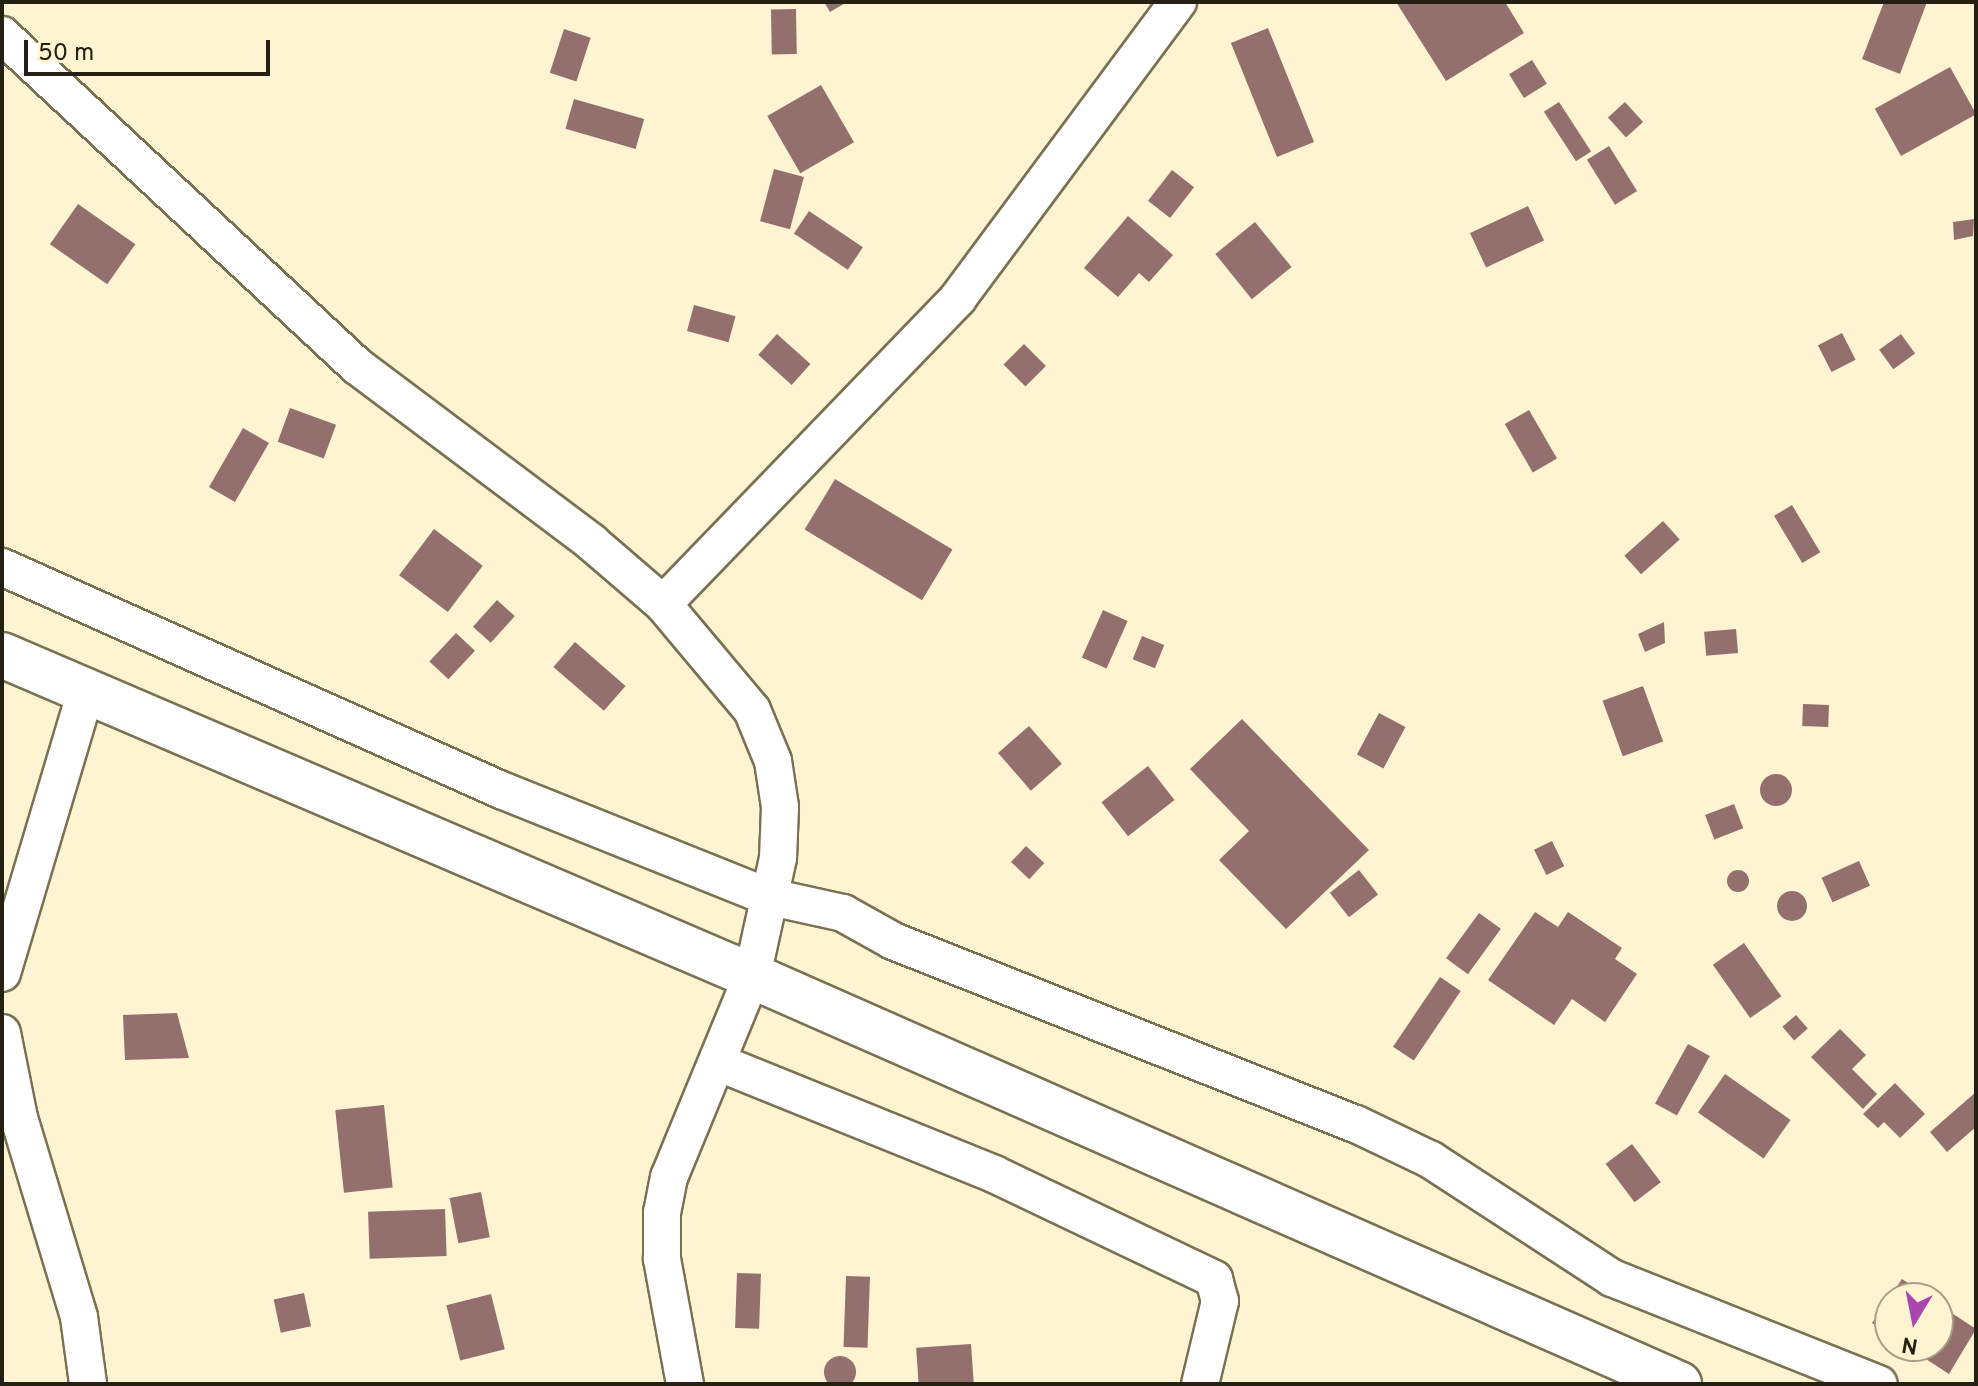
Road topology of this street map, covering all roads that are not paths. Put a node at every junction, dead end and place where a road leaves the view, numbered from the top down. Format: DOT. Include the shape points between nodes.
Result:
graph roads {
  1 [pos="1178,2"];
  2 [pos="2,35"];
  3 [pos="2,567"];
  4 [pos="663,604"];
  5 [pos="2,655"];
  6 [pos="86,692"];
  7 [pos="766,896"];
  8 [pos="2,973"];
  9 [pos="752,976"];
  10 [pos="2,1033"];
  11 [pos="717,1062"];
  12 [pos="88,1384"];
  13 [pos="685,1384"];
  14 [pos="1200,1384"];
  15 [pos="1679,1384"];
  16 [pos="1879,1384"];
  1 -- 4 [label="street" via="958,298"];
  2 -- 4 [label="street" via="357,366 591,542"];
  3 -- 7 [label="street" via="501,790"];
  4 -- 7 [label="street" via="752,710 773,761 780,807 778,858"];
  5 -- 6 [label="main road"];
  6 -- 8 [label="street"];
  6 -- 9 [label="main road"];
  7 -- 9 [label="street"];
  7 -- 16 [label="street" via="843,913 893,941 1356,1124 1431,1160 1612,1278"];
  9 -- 11 [label="street"];
  9 -- 15 [label="main road"];
  10 -- 12 [label="street" via="19,1118 79,1317"];
  11 -- 13 [label="street" via="669,1177 662,1212 662,1259"];
  11 -- 14 [label="street" via="994,1174 1214,1279 1220,1301"];
}
